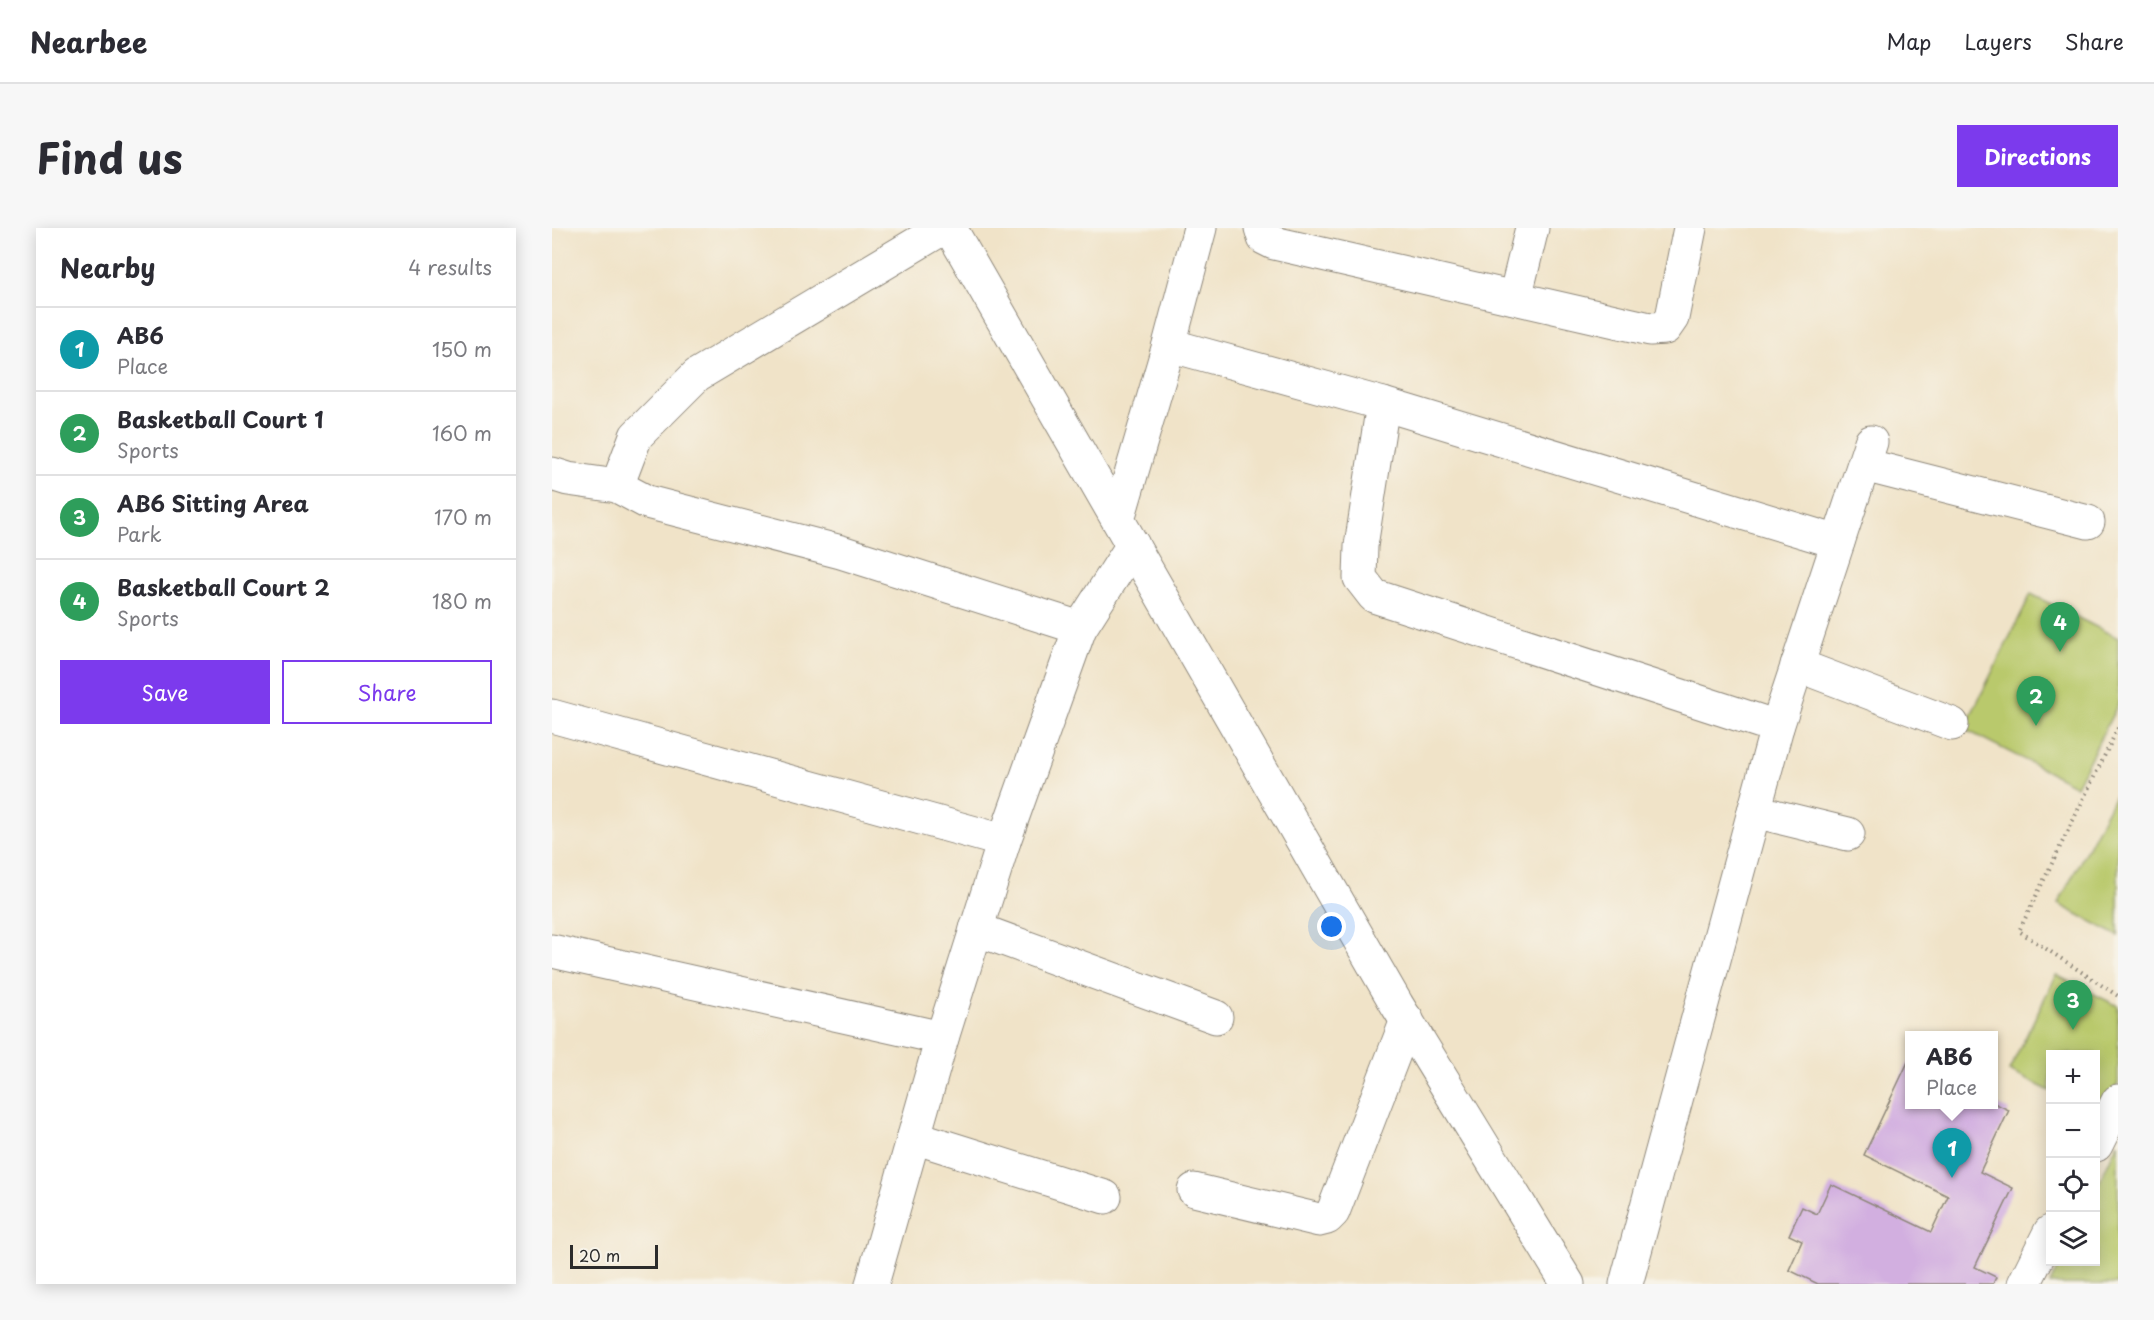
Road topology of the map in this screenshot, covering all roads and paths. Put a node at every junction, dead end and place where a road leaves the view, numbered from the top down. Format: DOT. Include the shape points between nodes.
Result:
graph roads {
  1 [pos="943,228"];
  2 [pos="950,228"];
  3 [pos="1200,228"];
  4 [pos="1261,228"];
  5 [pos="1532,228"];
  6 [pos="1690,228"];
  7 [pos="1515,298"];
  8 [pos="1168,345"];
  9 [pos="1383,404"];
  10 [pos="552,474"];
  11 [pos="617,486"];
  12 [pos="2088,522"];
  13 [pos="1125,532"];
  14 [pos="1838,542"];
  15 [pos="1080,628"];
  16 [pos="1797,666"];
  17 [pos="552,716"];
  18 [pos="1952,724"];
  19 [pos="1777,727"];
  20 [pos="2118,728"];
  21 [pos="1754,811"];
  22 [pos="1848,834"];
  23 [pos="1004,841"];
  24 [pos="976,929"];
  25 [pos="552,951"];
  26 [pos="2118,996"];
  27 [pos="1216,1017"];
  28 [pos="1407,1020"];
  29 [pos="942,1038"];
  30 [pos="2118,1101"];
  31 [pos="914,1137"];
  32 [pos="2100,1137"];
  33 [pos="1194,1190"];
  34 [pos="1106,1197"];
  35 [pos="2046,1240"];
  36 [pos="872,1284"];
  37 [pos="1568,1284"];
  38 [pos="1626,1284"];
  39 [pos="2024,1284"];
  1 -- 11 [label="street" via="697,375 636,436"];
  2 -- 13 [label="street"];
  3 -- 8 [label="street"];
  4 -- 7 [label="street" via="1264,238 1274,243"];
  5 -- 7 [label="street"];
  6 -- 7 [label="street" via="1672,318 1665,328 1650,329"];
  8 -- 9 [label="street"];
  8 -- 13 [label="street"];
  9 -- 14 [label="street"];
  9 -- 19 [label="street" via="1361,546 1360,578 1374,596"];
  10 -- 11 [label="street"];
  11 -- 15 [label="street" via="647,502 841,552"];
  12 -- 14 [label="street" via="1867,454"];
  13 -- 15 [label="street"];
  13 -- 28 [label="street"];
  14 -- 16 [label="street"];
  15 -- 23 [label="street"];
  16 -- 18 [label="street"];
  16 -- 19 [label="street"];
  17 -- 23 [label="street"];
  19 -- 21 [label="street"];
  20 -- 26 [label="path" via="2019,931"];
  21 -- 22 [label="street"];
  21 -- 38 [label="street"];
  23 -- 24 [label="street"];
  24 -- 27 [label="street"];
  24 -- 29 [label="street"];
  25 -- 29 [label="street"];
  28 -- 33 [label="street" via="1333,1212 1327,1218 1319,1220"];
  28 -- 37 [label="street"];
  29 -- 31 [label="street"];
  30 -- 32 [label="street"];
  31 -- 34 [label="street"];
  31 -- 36 [label="street"];
  35 -- 39 [label="street"];
}
